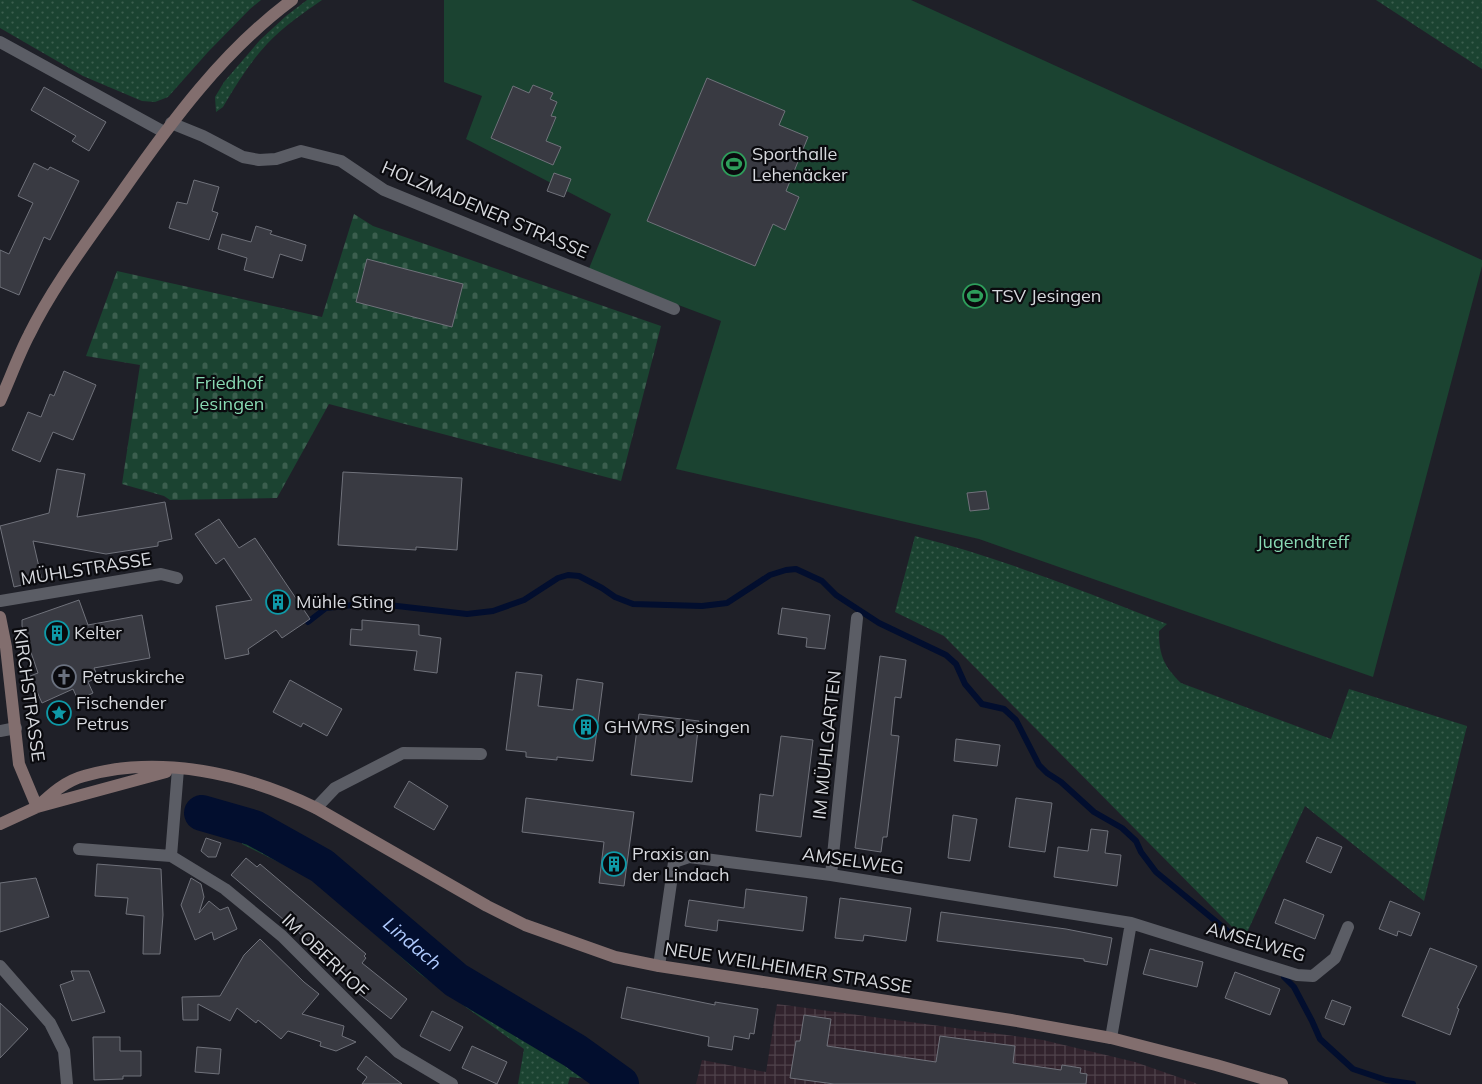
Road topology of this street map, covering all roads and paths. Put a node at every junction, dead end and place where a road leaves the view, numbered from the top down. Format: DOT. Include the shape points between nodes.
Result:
graph roads {
  1 [pos="292,0"];
  2 [pos="0,42"];
  3 [pos="167,128"];
  4 [pos="674,309"];
  5 [pos="0,401"];
  6 [pos="177,578"];
  7 [pos="0,601"];
  8 [pos="0,617"];
  9 [pos="857,618"];
  10 [pos="16,728"];
  11 [pos="0,731"];
  12 [pos="481,754"];
  13 [pos="178,769"];
  14 [pos="37,807"];
  15 [pos="316,808"];
  16 [pos="0,824"];
  17 [pos="80,849"];
  18 [pos="171,856"];
  19 [pos="831,875"];
  20 [pos="1131,923"];
  21 [pos="1348,927"];
  22 [pos="0,966"];
  23 [pos="659,966"];
  24 [pos="1111,1038"];
  25 [pos="67,1084"];
  26 [pos="452,1084"];
  27 [pos="1282,1084"];
  1 -- 3 [label="main road" via="224,60"];
  2 -- 3 [label="street, HOLZMADENER STRASSE"];
  3 -- 4 [label="street, HOLZMADENER STRASSE" via="203,136 243,157 259,160 301,151 341,161 384,190"];
  3 -- 5 [label="main road" via="63,277 29,334"];
  6 -- 7 [label="street, MÜHLSTRASSE" via="161,574"];
  8 -- 10 [label="main road, KIRCHSTRASSE"];
  9 -- 19 [label="street, IM MÜHLGARTEN"];
  10 -- 11 [label="street"];
  10 -- 14 [label="main road, KIRCHSTRASSE" via="19,764"];
  12 -- 15 [label="street" via="402,753 335,788"];
  13 -- 14 [label="main road, NEUE WEILHEIMER STRASSE"];
  13 -- 14 [label="main road, NEUE WEILHEIMER STRASSE" via="132,766 83,776 58,788"];
  13 -- 15 [label="main road, NEUE WEILHEIMER STRASSE" via="233,776"];
  13 -- 18 [label="street"];
  14 -- 16 [label="main road"];
  15 -- 23 [label="main road, NEUE WEILHEIMER STRASSE" via="525,925 615,957"];
  17 -- 18 [label="street, IM OBERHOF"];
  18 -- 26 [label="street, IM OBERHOF" via="225,889 282,936 398,1052"];
  19 -- 20 [label="street, AMSELWEG"];
  19 -- 23 [label="street, AMSELWEG" via="689,857 674,862"];
  20 -- 21 [label="street, AMSELWEG" via="1297,975 1313,976 1335,958"];
  20 -- 24 [label="street"];
  22 -- 25 [label="street" via="50,1023 64,1051"];
  23 -- 24 [label="main road, NEUE WEILHEIMER STRASSE"];
  24 -- 27 [label="main road, NEUE WEILHEIMER STRASSE"];
}
